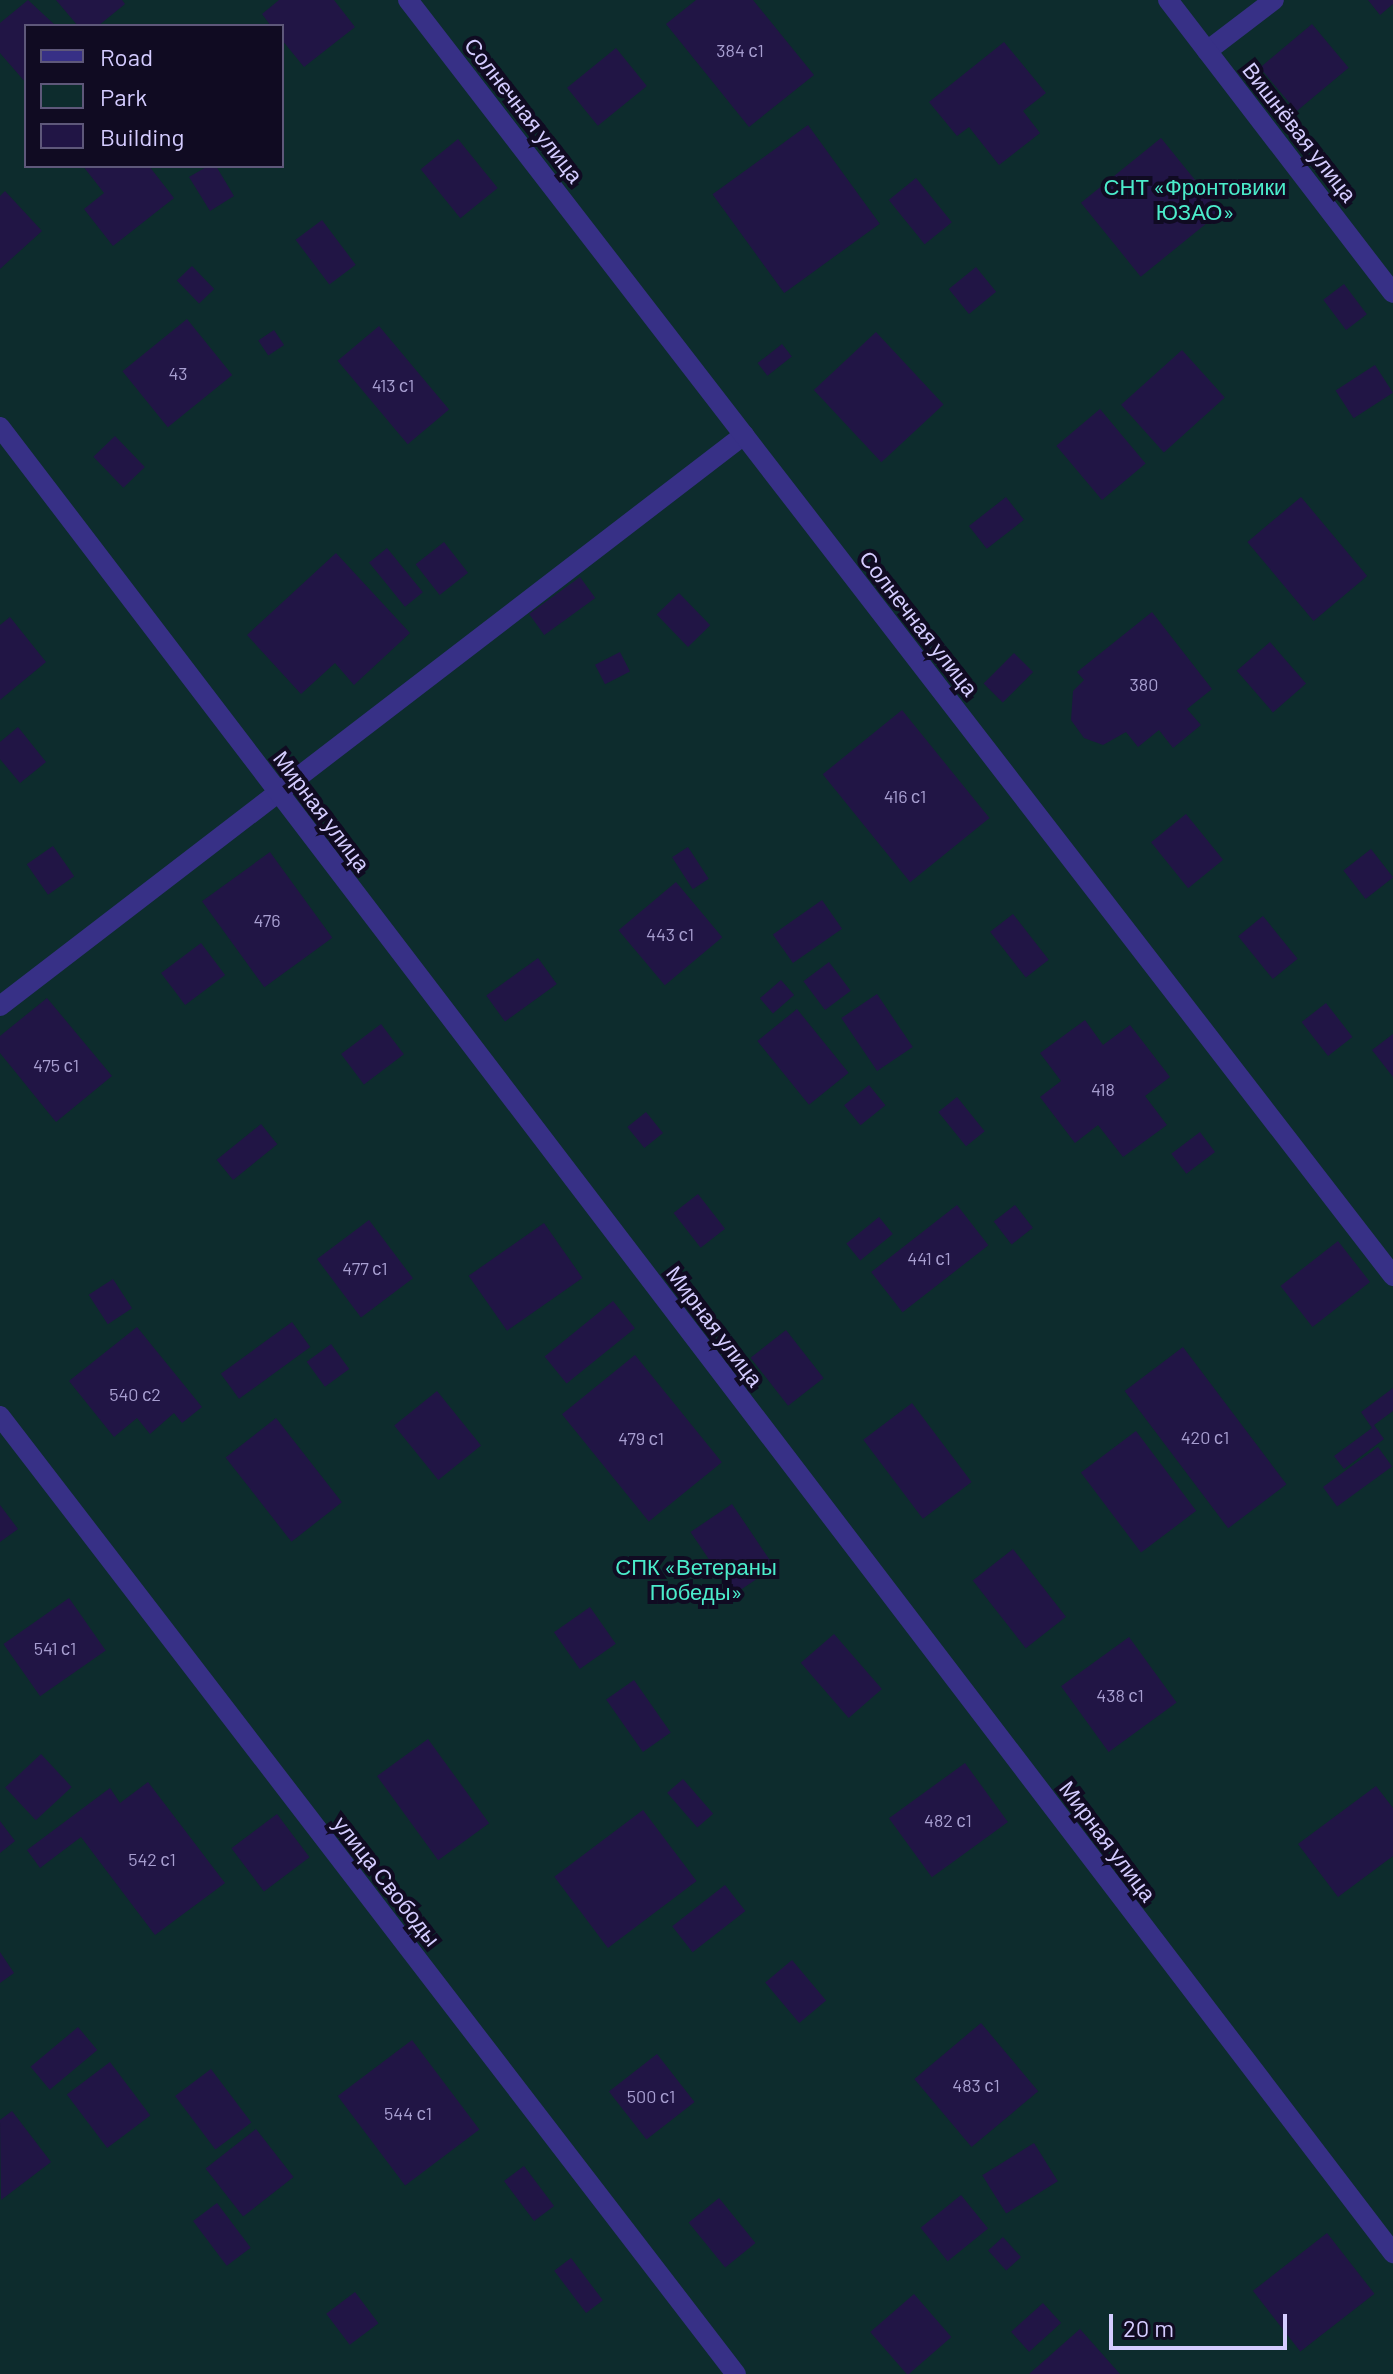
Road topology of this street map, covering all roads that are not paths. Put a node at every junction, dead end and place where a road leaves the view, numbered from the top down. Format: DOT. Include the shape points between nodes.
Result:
graph roads {
  1 [pos="408,0"];
  2 [pos="1168,0"];
  3 [pos="1274,0"];
  4 [pos="1207,51"];
  5 [pos="1393,293"];
  6 [pos="0,427"];
  7 [pos="744,435"];
  8 [pos="277,793"];
  9 [pos="0,1006"];
  10 [pos="1393,1276"];
  11 [pos="0,1416"];
  12 [pos="1393,2253"];
  13 [pos="736,2374"];
  1 -- 7 [label="street, Солнечная улица"];
  2 -- 4 [label="street, Вишнёвая улица"];
  3 -- 4 [label="street"];
  4 -- 5 [label="street, Вишнёвая улица"];
  6 -- 8 [label="street, Мирная улица"];
  7 -- 8 [label="street"];
  7 -- 10 [label="street, Солнечная улица"];
  8 -- 9 [label="street"];
  8 -- 12 [label="street, Мирная улица"];
  11 -- 13 [label="street, улица Свободы"];
}
